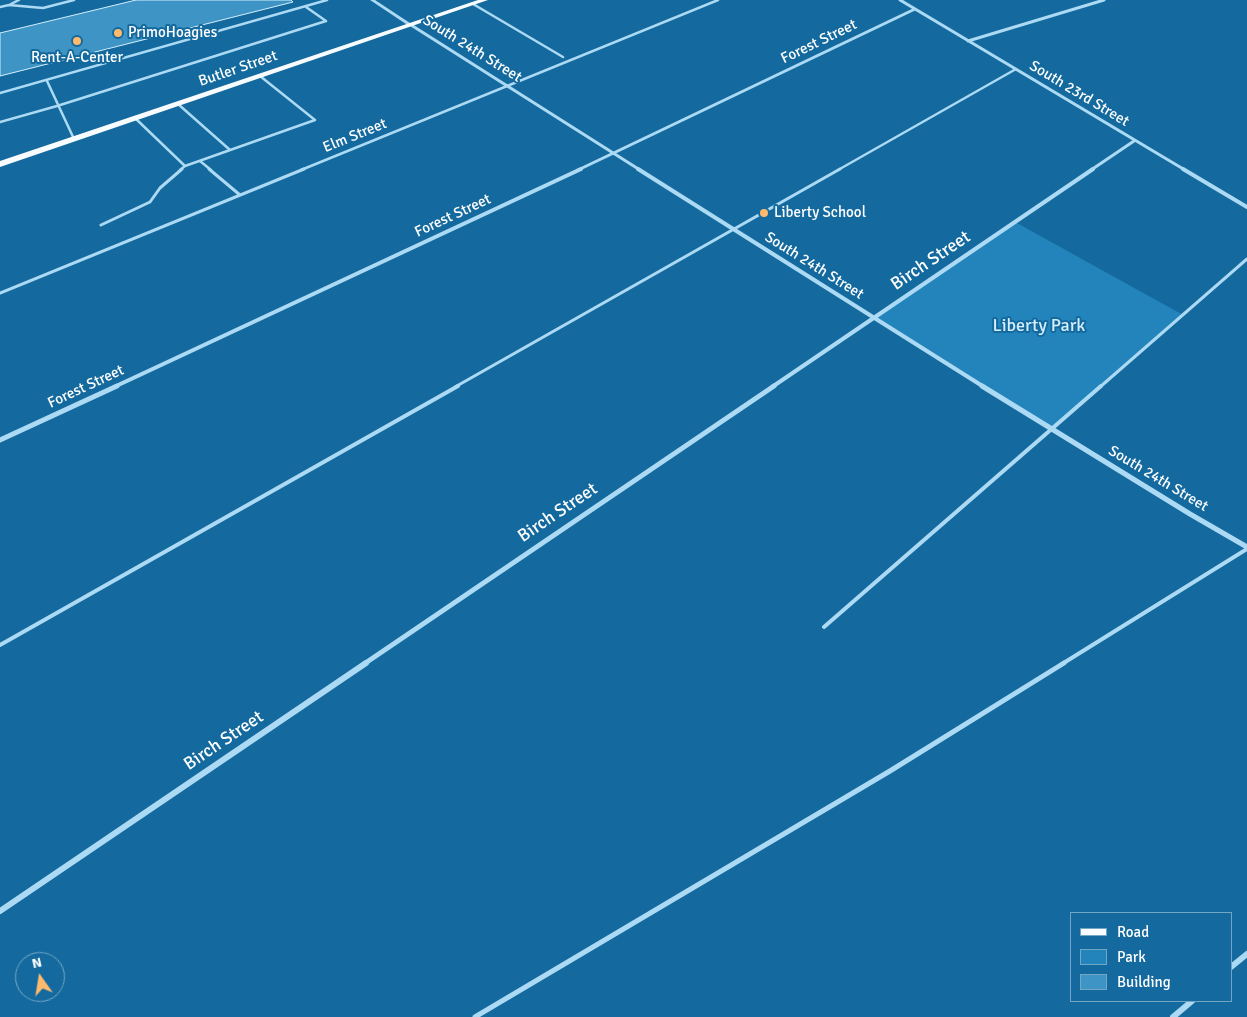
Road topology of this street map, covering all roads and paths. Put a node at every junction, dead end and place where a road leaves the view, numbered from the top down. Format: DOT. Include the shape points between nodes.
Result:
graph roads {
  1 [pos="19,0"];
  2 [pos="74,0"];
  3 [pos="310,0"];
  4 [pos="327,0"];
  5 [pos="372,0"];
  6 [pos="485,0"];
  7 [pos="718,0"];
  8 [pos="900,0"];
  9 [pos="1104,0"];
  10 [pos="315,4"];
  11 [pos="473,4"];
  12 [pos="9,5"];
  13 [pos="306,6"];
  14 [pos="0,7"];
  15 [pos="914,9"];
  16 [pos="411,25"];
  17 [pos="968,41"];
  18 [pos="563,57"];
  19 [pos="1016,69"];
  20 [pos="260,76"];
  21 [pos="47,81"];
  22 [pos="507,86"];
  23 [pos="0,93"];
  24 [pos="178,104"];
  25 [pos="57,106"];
  26 [pos="135,118"];
  27 [pos="0,122"];
  28 [pos="74,139"];
  29 [pos="1134,141"];
  30 [pos="230,150"];
  31 [pos="614,154"];
  32 [pos="200,161"];
  33 [pos="0,164"];
  34 [pos="185,166"];
  35 [pos="240,195"];
  36 [pos="1247,207"];
  37 [pos="101,225"];
  38 [pos="732,229"];
  39 [pos="1247,259"];
  40 [pos="0,293"];
  41 [pos="873,318"];
  42 [pos="1052,428"];
  43 [pos="0,440"];
  44 [pos="1247,548"];
  45 [pos="824,626"];
  46 [pos="0,644"];
  47 [pos="0,911"];
  48 [pos="1247,954"];
  49 [pos="1232,966"];
  50 [pos="1191,1002"];
  51 [pos="475,1017"];
  52 [pos="1172,1017"];
  1 -- 12 [label="lane"];
  2 -- 12 [label="lane" via="42,8"];
  3 -- 10 [label="lane"];
  4 -- 10 [label="lane"];
  5 -- 16 [label="street, South 24th Street"];
  6 -- 11 [label="main road, Butler Street"];
  7 -- 22 [label="lane, Elm Street"];
  8 -- 15 [label="street, South 23rd Street"];
  9 -- 17 [label="street"];
  10 -- 13 [label="lane"];
  11 -- 16 [label="main road, Butler Street"];
  11 -- 18 [label="lane"];
  12 -- 14 [label="lane"];
  13 -- 21 [label="lane"];
  13 -- 25 [label="lane" via="326,21"];
  15 -- 17 [label="street, South 23rd Street"];
  15 -- 31 [label="street, Forest Street"];
  16 -- 20 [label="main road, Butler Street"];
  16 -- 22 [label="street, South 24th Street"];
  17 -- 19 [label="street, South 23rd Street"];
  19 -- 29 [label="street, South 23rd Street"];
  19 -- 38 [label="lane"];
  20 -- 24 [label="main road, Butler Street"];
  20 -- 30 [label="lane" via="315,120"];
  21 -- 23 [label="lane"];
  21 -- 25 [label="lane"];
  22 -- 31 [label="street, South 24th Street"];
  22 -- 35 [label="lane, Elm Street"];
  24 -- 26 [label="main road, Butler Street"];
  24 -- 30 [label="lane"];
  25 -- 27 [label="lane"];
  25 -- 28 [label="lane"];
  26 -- 28 [label="main road, Butler Street"];
  26 -- 34 [label="lane"];
  28 -- 33 [label="main road, Butler Street"];
  29 -- 36 [label="street, South 23rd Street"];
  29 -- 41 [label="street, Birch Street"];
  30 -- 32 [label="lane"];
  31 -- 38 [label="street, South 24th Street"];
  31 -- 43 [label="street, Forest Street"];
  32 -- 34 [label="lane"];
  32 -- 35 [label="lane"];
  34 -- 37 [label="lane" via="160,188 150,202"];
  35 -- 40 [label="lane, Elm Street"];
  38 -- 41 [label="street, South 24th Street"];
  38 -- 46 [label="lane"];
  39 -- 42 [label="lane"];
  41 -- 42 [label="street, South 24th Street"];
  41 -- 47 [label="street, Birch Street"];
  42 -- 44 [label="street, South 24th Street"];
  42 -- 45 [label="lane"];
  44 -- 51 [label="lane" via="890,771"];
  48 -- 49 [label="street"];
  50 -- 52 [label="street"];
}
